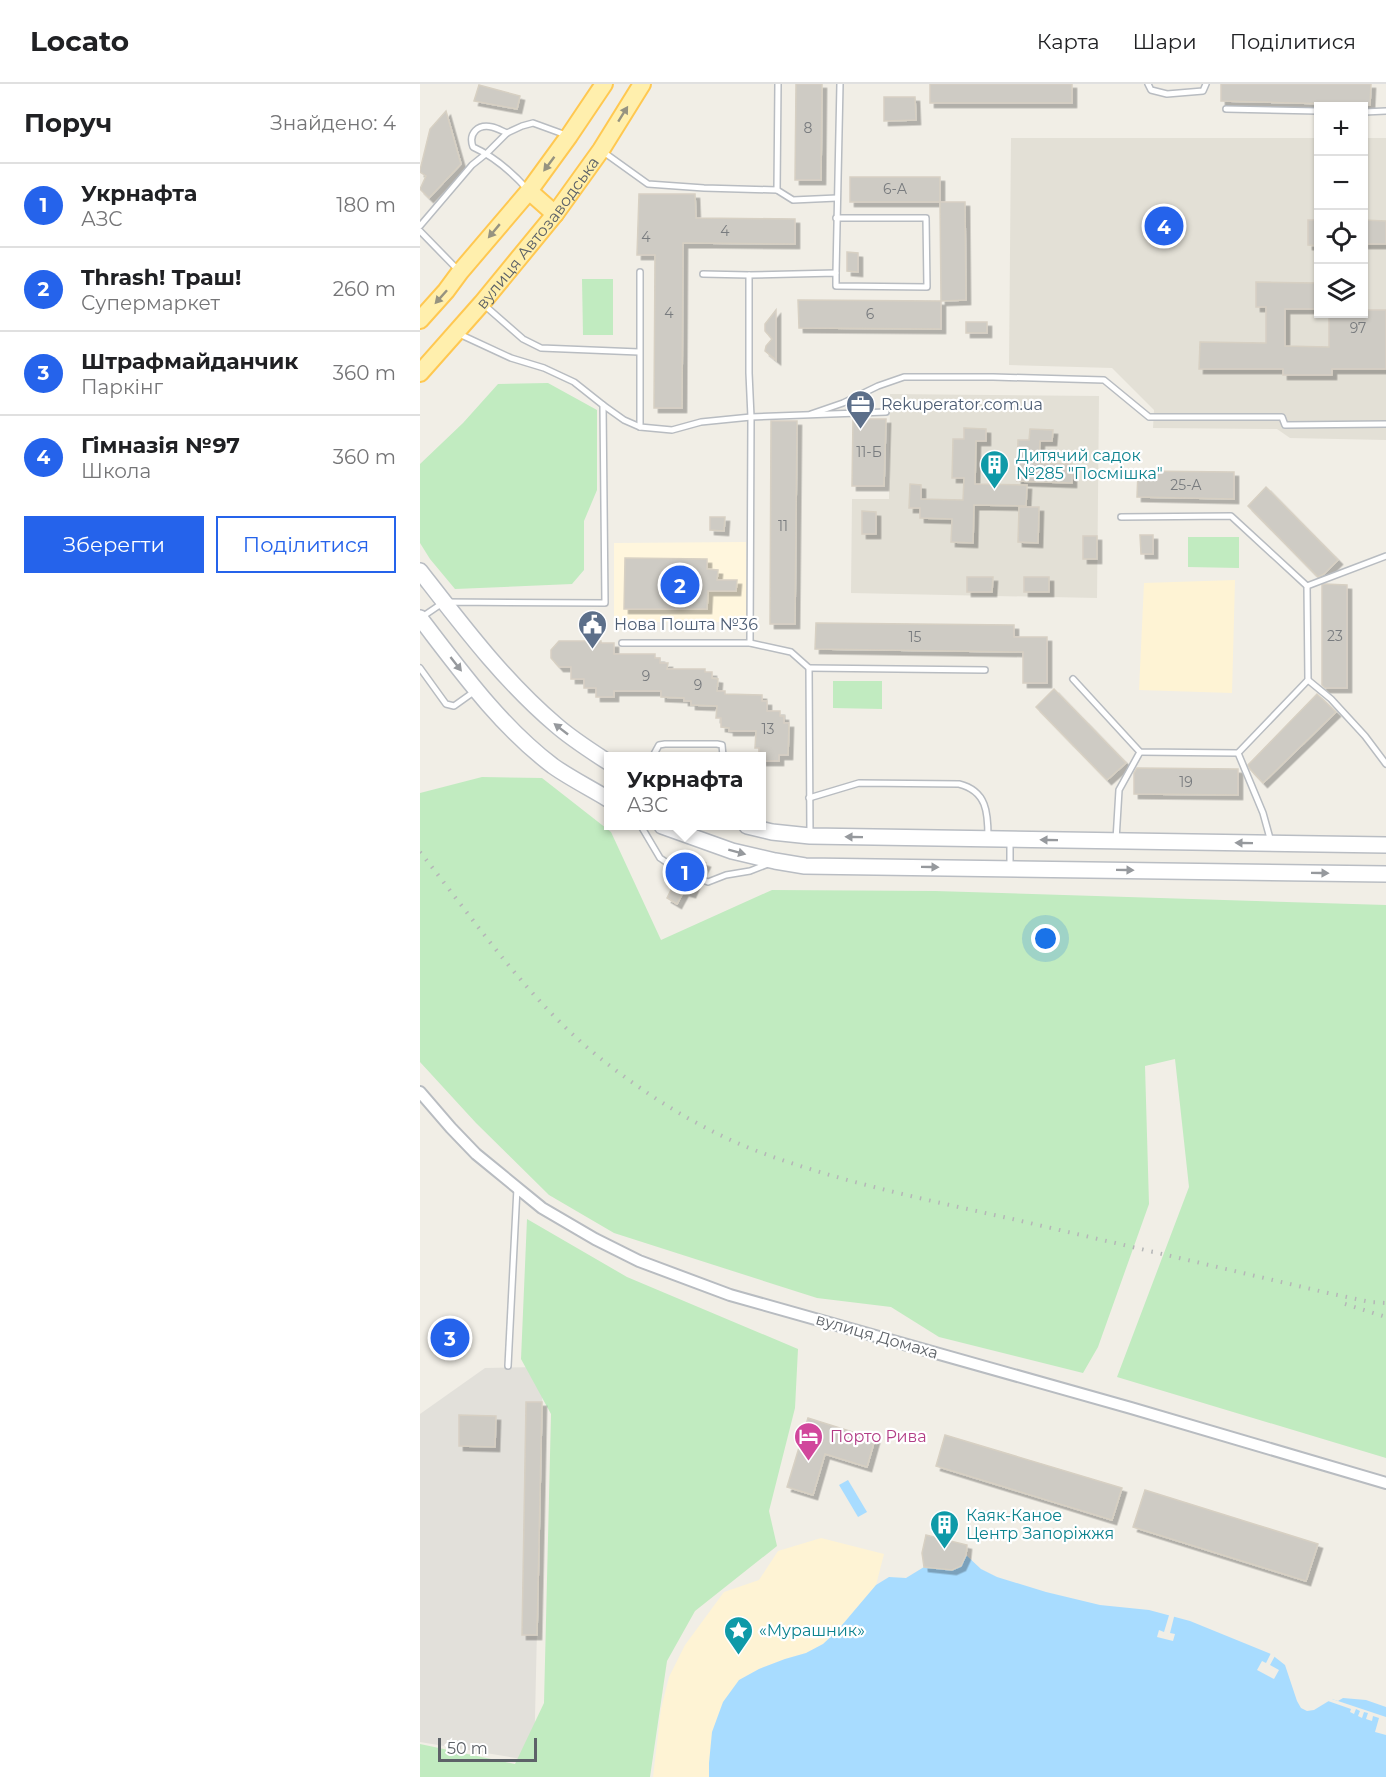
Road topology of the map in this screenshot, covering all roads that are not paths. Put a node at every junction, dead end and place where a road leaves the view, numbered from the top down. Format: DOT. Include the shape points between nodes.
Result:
graph roads {
  1 [pos="604,84"];
  2 [pos="642,84"];
  3 [pos="778,84"];
  4 [pos="840,84"];
  5 [pos="1148,84"];
  6 [pos="1206,84"];
  7 [pos="1226,109"];
  8 [pos="1314,111"];
  9 [pos="1386,111"];
  10 [pos="1368,112"];
  11 [pos="507,133"];
  12 [pos="569,136"];
  13 [pos="600,150"];
  14 [pos="487,153"];
  15 [pos="777,190"];
  16 [pos="529,191"];
  17 [pos="837,198"];
  18 [pos="555,214"];
  19 [pos="836,218"];
  20 [pos="420,226"];
  21 [pos="420,231"];
  22 [pos="460,272"];
  23 [pos="640,272"];
  24 [pos="836,273"];
  25 [pos="704,274"];
  26 [pos="749,275"];
  27 [pos="482,303"];
  28 [pos="420,320"];
  29 [pos="456,332"];
  30 [pos="639,352"];
  31 [pos="420,373"];
  32 [pos="603,405"];
  33 [pos="886,412"];
  34 [pos="811,414"];
  35 [pos="751,417"];
  36 [pos="1386,423"];
  37 [pos="640,427"];
  38 [pos="1121,517"];
  39 [pos="1386,556"];
  40 [pos="420,571"];
  41 [pos="1307,586"];
  42 [pos="444,602"];
  43 [pos="420,618"];
  44 [pos="622,643"];
  45 [pos="750,643"];
  46 [pos="420,668"];
  47 [pos="809,669"];
  48 [pos="985,670"];
  49 [pos="1073,679"];
  50 [pos="1308,680"];
  51 [pos="477,690"];
  52 [pos="655,752"];
  53 [pos="723,752"];
  54 [pos="1140,752"];
  55 [pos="1238,753"];
  56 [pos="604,759"];
  57 [pos="1386,764"];
  58 [pos="604,796"];
  59 [pos="809,798"];
  60 [pos="644,830"];
  61 [pos="675,830"];
  62 [pos="765,830"];
  63 [pos="810,836"];
  64 [pos="988,838"];
  65 [pos="1010,840"];
  66 [pos="1116,842"];
  67 [pos="1271,844"];
  68 [pos="1386,844"];
  69 [pos="775,861"];
  70 [pos="672,866"];
  71 [pos="1010,868"];
  72 [pos="1386,874"];
  73 [pos="698,878"];
  74 [pos="420,1092"];
  75 [pos="517,1187"];
  76 [pos="508,1366"];
  77 [pos="1386,1483"];
  1 -- 12 [label="main road, вулиця Автозаводська"];
  13 -- 2 [label="main road, вулиця Автозаводська, one-way"];
  3 -- 15 [label="lane"];
  4 -- 17 [label="lane"];
  5 -- 6 [label="lane" via="1151,90 1167,94 1203,90"];
  7 -- 8 [label="lane"];
  9 -- 10 [label="lane"];
  11 -- 12 [label="lane" via="533,123"];
  11 -- 14 [label="lane"];
  11 -- 14 [label="lane" via="490,126 473,132 473,147"];
  12 -- 16 [label="main road, вулиця Автозаводська, one-way"];
  13 -- 15 [label="lane" via="648,183"];
  13 -- 18 [label="main road, вулиця Автозаводська"];
  14 -- 16 [label="lane"];
  14 -- 20 [label="lane"];
  15 -- 17 [label="lane" via="793,200"];
  16 -- 18 [label="main road"];
  16 -- 22 [label="main road, вулиця Автозаводська, one-way"];
  17 -- 19 [label="lane"];
  18 -- 27 [label="main road, вулиця Автозаводська"];
  19 -- 24 [label="lane"];
  19 -- 24 [label="lane" via="926,218 927,287 836,286"];
  21 -- 22 [label="lane"];
  22 -- 28 [label="main road, вулиця Автозаводська, one-way"];
  23 -- 30 [label="lane"];
  24 -- 26 [label="lane"];
  25 -- 26 [label="lane"];
  26 -- 35 [label="lane"];
  27 -- 29 [label="main road, вулиця Автозаводська"];
  27 -- 30 [label="lane" via="523,339 541,348"];
  29 -- 31 [label="main road, вулиця Автозаводська"];
  29 -- 32 [label="lane" via="574,382"];
  30 -- 37 [label="lane"];
  32 -- 37 [label="lane"];
  32 -- 42 [label="lane" via="605,603"];
  33 -- 34 [label="lane"];
  34 -- 35 [label="lane"];
  34 -- 36 [label="lane" via="904,377 993,377 1104,380 1149,417 1282,417 1285,425"];
  35 -- 37 [label="lane" via="701,422 672,430"];
  35 -- 45 [label="lane"];
  38 -- 41 [label="lane" via="1231,516"];
  39 -- 41 [label="lane"];
  40 -- 42 [label="street"];
  41 -- 50 [label="lane"];
  42 -- 43 [label="lane"];
  56 -- 42 [label="street, one-way" via="558,727 526,698"];
  43 -- 51 [label="street, one-way"];
  44 -- 45 [label="lane"];
  45 -- 47 [label="lane" via="791,652"];
  46 -- 51 [label="lane" via="450,706"];
  47 -- 48 [label="lane"];
  47 -- 59 [label="lane"];
  49 -- 54 [label="lane"];
  50 -- 55 [label="lane"];
  50 -- 57 [label="lane" via="1331,699"];
  51 -- 58 [label="street" via="554,766"];
  52 -- 53 [label="lane" via="659,745 665,744 717,744"];
  54 -- 55 [label="lane"];
  54 -- 66 [label="lane" via="1119,790"];
  55 -- 67 [label="lane" via="1263,813"];
  59 -- 63 [label="lane"];
  59 -- 64 [label="lane" via="859,783 959,784 980,796 985,805"];
  60 -- 70 [label="lane" via="660,858"];
  61 -- 69 [label="street, one-way" via="732,851"];
  62 -- 63 [label="street"];
  64 -- 63 [label="street, one-way"];
  64 -- 65 [label="street"];
  66 -- 65 [label="street, one-way"];
  65 -- 71 [label="lane"];
  67 -- 66 [label="street, one-way"];
  67 -- 68 [label="street"];
  69 -- 71 [label="street, one-way" via="805,866"];
  69 -- 73 [label="lane" via="708,882"];
  71 -- 72 [label="street, one-way"];
  74 -- 75 [label="street, вулиця Домаха" via="476,1154"];
  75 -- 76 [label="lane"];
  75 -- 77 [label="street, вулиця Домаха" via="542,1208 595,1239 639,1261 730,1295"];
}
